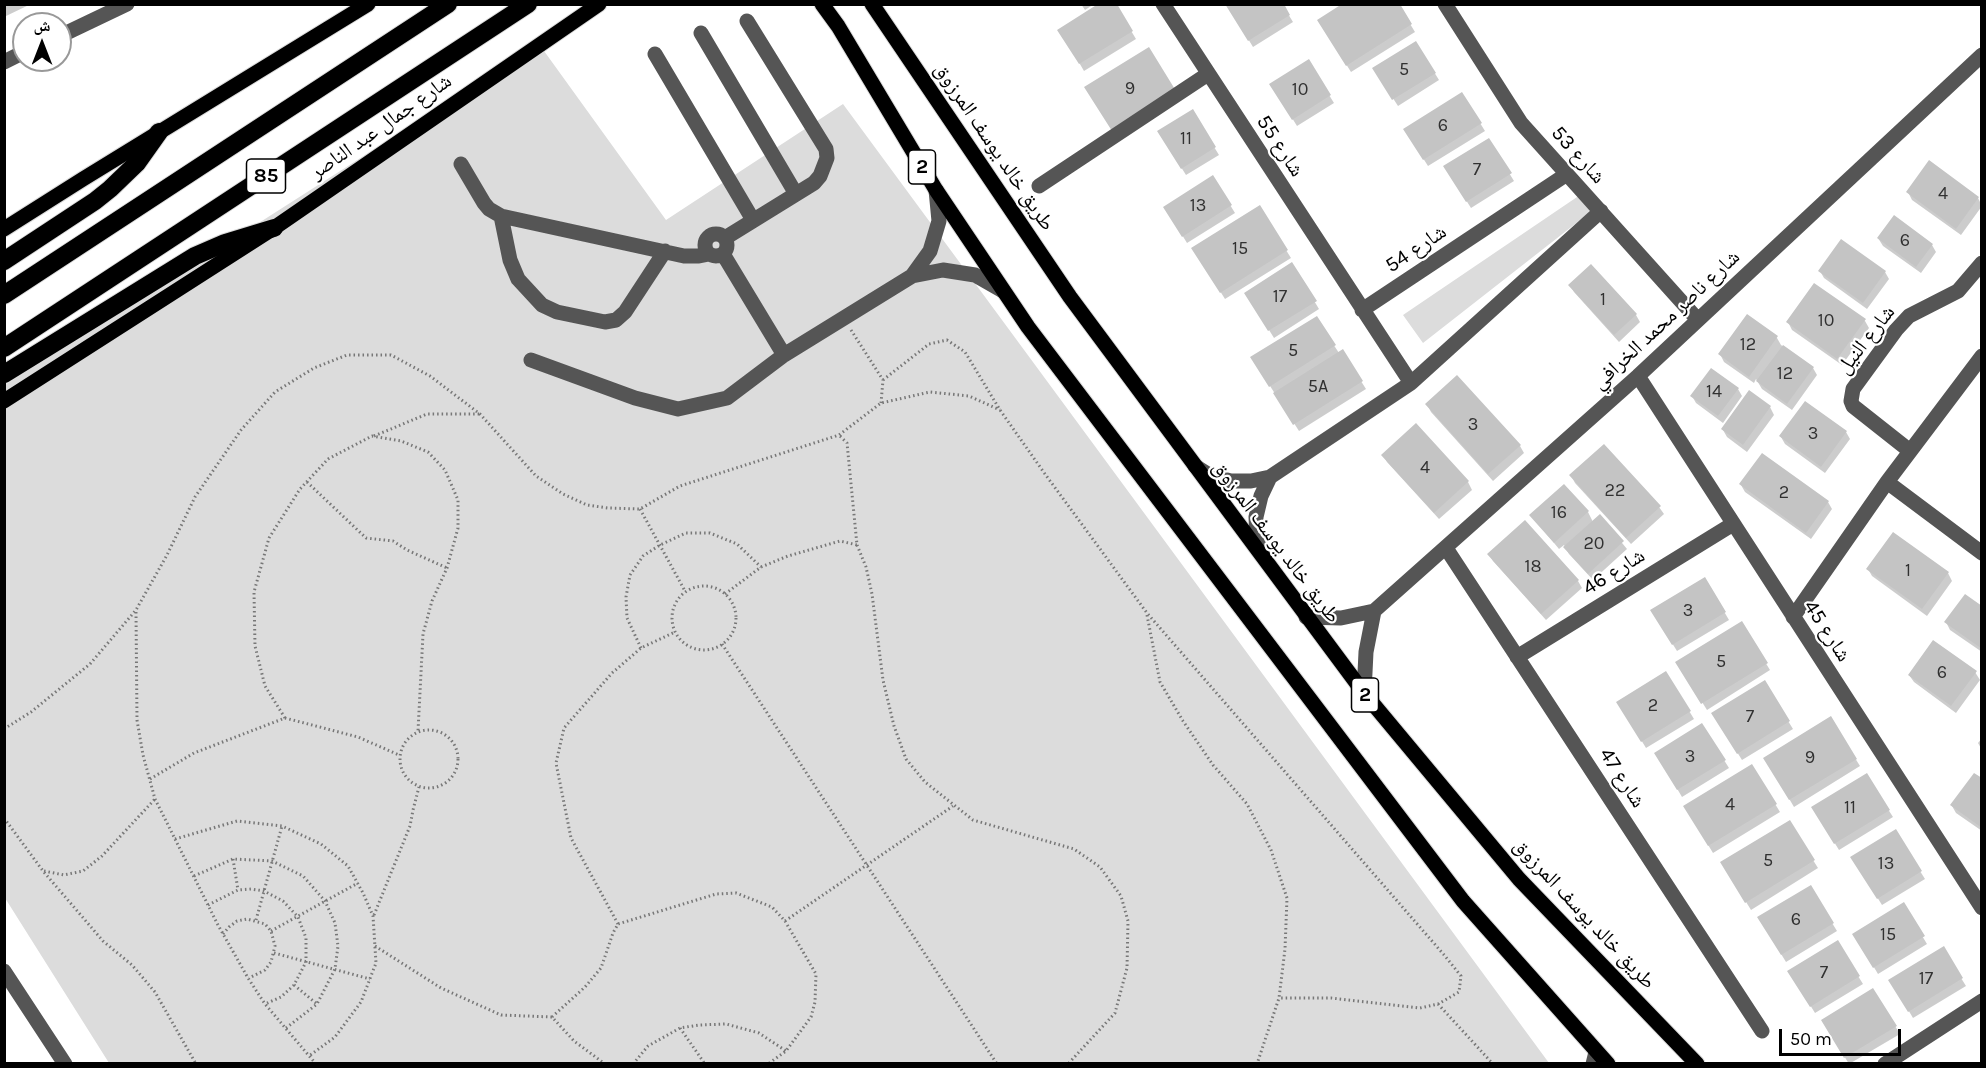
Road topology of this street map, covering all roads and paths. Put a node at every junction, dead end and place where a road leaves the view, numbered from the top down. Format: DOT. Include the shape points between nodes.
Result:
graph roads {
  1 [pos="127,4"];
  2 [pos="368,4"];
  3 [pos="448,4"];
  4 [pos="528,4"];
  5 [pos="600,4"];
  6 [pos="822,4"];
  7 [pos="872,4"];
  8 [pos="1162,4"];
  9 [pos="1445,4"];
  10 [pos="747,21"];
  11 [pos="72,30"];
  12 [pos="701,33"];
  13 [pos="655,54"];
  14 [pos="1982,55"];
  15 [pos="1208,74"];
  16 [pos="159,132"];
  17 [pos="461,164"];
  18 [pos="1567,174"];
  19 [pos="1039,186"];
  20 [pos="936,190"];
  21 [pos="796,194"];
  22 [pos="1601,211"];
  23 [pos="501,216"];
  24 [pos="753,220"];
  25 [pos="274,228"];
  26 [pos="4,229"];
  27 [pos="665,251"];
  28 [pos="716,254"];
  29 [pos="4,261"];
  30 [pos="1982,263"];
  31 [pos="912,276"];
  32 [pos="1003,291"];
  33 [pos="4,295"];
  34 [pos="1362,310"];
  35 [pos="844,319"];
  36 [pos="1698,320"];
  37 [pos="4,348"];
  38 [pos="784,355"];
  39 [pos="1982,356"];
  40 [pos="531,360"];
  41 [pos="4,374"];
  42 [pos="1638,376"];
  43 [pos="882,380"];
  44 [pos="1411,382"];
  45 [pos="4,401"];
  46 [pos="881,403"];
  47 [pos="1000,410"];
  48 [pos="480,414"];
  49 [pos="839,435"];
  50 [pos="372,436"];
  51 [pos="1910,451"];
  52 [pos="1194,466"];
  53 [pos="1270,477"];
  54 [pos="307,482"];
  55 [pos="1887,482"];
  56 [pos="640,509"];
  57 [pos="1733,524"];
  58 [pos="660,545"];
  59 [pos="858,545"];
  60 [pos="1446,548"];
  61 [pos="1982,553"];
  62 [pos="1264,559"];
  63 [pos="761,567"];
  64 [pos="447,568"];
  65 [pos="685,591"];
  66 [pos="725,594"];
  67 [pos="136,610"];
  68 [pos="1374,611"];
  69 [pos="1147,613"];
  70 [pos="1306,617"];
  71 [pos="1793,617"];
  72 [pos="675,632"];
  73 [pos="722,644"];
  74 [pos="641,648"];
  75 [pos="1517,657"];
  76 [pos="1364,693"];
  77 [pos="285,718"];
  78 [pos="4,729"];
  79 [pos="418,730"];
  80 [pos="399,755"];
  81 [pos="150,779"];
  82 [pos="419,787"];
  83 [pos="155,799"];
  84 [pos="953,806"];
  85 [pos="4,818"];
  86 [pos="282,826"];
  87 [pos="175,839"];
  88 [pos="233,859"];
  89 [pos="272,861"];
  90 [pos="867,864"];
  91 [pos="43,871"];
  92 [pos="194,877"];
  93 [pos="358,883"];
  94 [pos="238,890"];
  95 [pos="264,891"];
  96 [pos="325,901"];
  97 [pos="208,905"];
  98 [pos="1982,908"];
  99 [pos="298,916"];
  100 [pos="373,916"];
  101 [pos="256,920"];
  102 [pos="785,921"];
  103 [pos="618,924"];
  104 [pos="271,931"];
  105 [pos="223,934"];
  106 [pos="375,946"];
  107 [pos="274,953"];
  108 [pos="306,962"];
  109 [pos="335,969"];
  110 [pos="4,971"];
  111 [pos="248,978"];
  112 [pos="370,979"];
  113 [pos="294,985"];
  114 [pos="1279,998"];
  115 [pos="1982,1001"];
  116 [pos="265,1004"];
  117 [pos="317,1004"];
  118 [pos="1438,1004"];
  119 [pos="552,1017"];
  120 [pos="286,1028"];
  121 [pos="680,1028"];
  122 [pos="1762,1031"];
  123 [pos="786,1051"];
  124 [pos="309,1056"];
  125 [pos="1594,1058"];
  126 [pos="65,1064"];
  127 [pos="196,1064"];
  128 [pos="316,1064"];
  129 [pos="605,1064"];
  130 [pos="633,1064"];
  131 [pos="705,1064"];
  132 [pos="720,1064"];
  133 [pos="728,1064"];
  134 [pos="768,1064"];
  135 [pos="997,1064"];
  136 [pos="1068,1064"];
  137 [pos="1257,1064"];
  138 [pos="1493,1064"];
  139 [pos="1608,1064"];
  140 [pos="1698,1064"];
  141 [pos="1885,1064"];
  1 -- 11 [label="street"];
  2 -- 16 [label="main road"];
  3 -- 33 [label="highway, 85"];
  4 -- 37 [label="highway, شارع جمال عبد الناصر / 85"];
  5 -- 25 [label="main road, شارع جمال عبد الناصر"];
  6 -- 20 [label="main road, 2"];
  7 -- 52 [label="main road, طريق خالد يوسف المرزوق / 2" via="1070,297"];
  8 -- 15 [label="street, شارع 55"];
  9 -- 18 [label="street, شارع 53" via="1521,123"];
  10 -- 21 [label="street" via="826,149 820,176"];
  12 -- 21 [label="street"];
  13 -- 24 [label="street"];
  14 -- 36 [label="street, شارع ناصر محمد الخرافي"];
  15 -- 19 [label="street"];
  15 -- 34 [label="street, شارع 55"];
  16 -- 26 [label="main road"];
  16 -- 29 [label="highway" via="110,189"];
  17 -- 23 [label="street" via="484,203"];
  18 -- 22 [label="street, شارع 53"];
  18 -- 34 [label="street, شارع 54"];
  20 -- 31 [label="street" via="939,221 930,251"];
  20 -- 32 [label="main road, 2"];
  21 -- 24 [label="street"];
  22 -- 36 [label="street, شارع 53"];
  22 -- 44 [label="street"];
  23 -- 27 [label="street"];
  23 -- 27 [label="street" via="514,272 542,305 557,312 605,322 616,320"];
  24 -- 28 [label="street" via="725,238 728,246"];
  25 -- 41 [label="highway" via="195,256"];
  25 -- 45 [label="main road, شارع جمال عبد الناصر"];
  27 -- 28 [label="street" via="690,256"];
  28 -- 38 [label="street"];
  30 -- 51 [label="street, شارع النيل" via="1958,291 1909,316 1853,389 1853,406"];
  31 -- 32 [label="street" via="944,270 975,275"];
  31 -- 35 [label="street"];
  32 -- 125 [label="main road, 2" via="1463,901"];
  34 -- 44 [label="street"];
  35 -- 38 [label="street"];
  35 -- 43 [label="path"];
  36 -- 42 [label="street, شارع ناصر محمد الخرافي"];
  38 -- 40 [label="street" via="727,398 678,409"];
  39 -- 51 [label="street"];
  42 -- 57 [label="street, شارع 45"];
  42 -- 60 [label="street, شارع ناصر محمد الخرافي"];
  43 -- 46 [label="path"];
  43 -- 47 [label="path" via="929,344 947,340 965,352"];
  44 -- 53 [label="street"];
  46 -- 47 [label="path" via="930,392 969,396"];
  46 -- 49 [label="path"];
  47 -- 69 [label="path"];
  48 -- 50 [label="path" via="426,414"];
  48 -- 56 [label="path" via="536,476 563,494 587,505"];
  48 -- 67 [label="path" via="430,376 391,354 347,354 314,368 275,392 241,430 195,496"];
  49 -- 56 [label="path" via="680,486"];
  49 -- 59 [label="path" via="847,443"];
  50 -- 54 [label="path" via="328,459"];
  50 -- 64 [label="path" via="401,441 428,452 445,470 458,500 458,528"];
  51 -- 55 [label="street"];
  52 -- 53 [label="street" via="1231,481 1251,482"];
  52 -- 62 [label="main road, طريق خالد يوسف المرزوق / 2"];
  53 -- 62 [label="street" via="1256,517 1257,539"];
  54 -- 64 [label="path" via="366,538 393,540"];
  54 -- 77 [label="path" via="268,538 254,592 255,646 264,686"];
  55 -- 61 [label="street"];
  55 -- 71 [label="street"];
  56 -- 58 [label="path"];
  57 -- 71 [label="street, شارع 45"];
  57 -- 75 [label="street, شارع 46"];
  58 -- 63 [label="path" via="686,534 710,534 736,544"];
  58 -- 65 [label="path"];
  58 -- 74 [label="path" via="643,556 630,575 627,618"];
  59 -- 63 [label="path" via="840,541"];
  59 -- 84 [label="path" via="872,594 883,680 906,759"];
  60 -- 68 [label="street, شارع ناصر محمد الخرافي"];
  60 -- 75 [label="street, شارع 47"];
  62 -- 70 [label="main road, طريق خالد يوسف المرزوق / 2"];
  63 -- 66 [label="path"];
  64 -- 79 [label="path" via="423,634"];
  65 -- 66 [label="path" via="703,585"];
  65 -- 72 [label="path" via="673,605 671,624"];
  66 -- 73 [label="path" via="734,603 737,622"];
  67 -- 78 [label="path" via="90,664"];
  67 -- 81 [label="path" via="137,720"];
  68 -- 70 [label="street, شارع ناصر محمد الخرافي" via="1341,618"];
  68 -- 76 [label="street"];
  69 -- 114 [label="path" via="1160,682 1213,765 1247,804 1271,850 1287,898"];
  69 -- 118 [label="path" via="1461,976 1459,992"];
  70 -- 76 [label="main road, طريق خالد يوسف المرزوق / 2"];
  71 -- 98 [label="street, شارع 45"];
  72 -- 73 [label="path" via="679,640 695,650 714,649"];
  72 -- 74 [label="path"];
  73 -- 90 [label="path"];
  74 -- 103 [label="path" via="612,673 564,728 556,763 571,838"];
  75 -- 122 [label="street, شارع 47"];
  76 -- 140 [label="main road, طريق خالد يوسف المرزوق / 2" via="1519,879"];
  77 -- 80 [label="path" via="358,737"];
  77 -- 81 [label="path" via="194,753"];
  79 -- 80 [label="path" via="405,740"];
  79 -- 82 [label="path" via="435,729 449,736 458,750 458,766 450,780 436,788"];
  80 -- 82 [label="path" via="404,775"];
  81 -- 83 [label="path"];
  82 -- 100 [label="path" via="410,826"];
  83 -- 87 [label="path"];
  83 -- 91 [label="path" via="83,871 64,875"];
  84 -- 90 [label="path"];
  84 -- 136 [label="path" via="973,820 1074,849 1100,867 1121,896 1128,921 1127,968 1115,1013"];
  85 -- 91 [label="path"];
  86 -- 87 [label="path" via="237,821"];
  86 -- 89 [label="path"];
  86 -- 93 [label="path" via="321,844 348,866"];
  87 -- 92 [label="path"];
  88 -- 89 [label="path"];
  88 -- 92 [label="path"];
  88 -- 94 [label="path"];
  89 -- 95 [label="path"];
  89 -- 96 [label="path" via="303,876"];
  90 -- 102 [label="path"];
  90 -- 135 [label="path"];
  91 -- 127 [label="path" via="103,941 132,965 155,992"];
  92 -- 97 [label="path"];
  93 -- 96 [label="path"];
  93 -- 100 [label="path"];
  94 -- 95 [label="path"];
  94 -- 97 [label="path"];
  95 -- 99 [label="path" via="283,901"];
  95 -- 101 [label="path"];
  96 -- 99 [label="path"];
  96 -- 109 [label="path" via="335,923"];
  97 -- 105 [label="path"];
  99 -- 104 [label="path"];
  99 -- 108 [label="path" via="306,938"];
  100 -- 106 [label="path"];
  101 -- 104 [label="path"];
  101 -- 105 [label="path" via="237,921"];
  102 -- 103 [label="path" via="772,907 736,893 716,894"];
  102 -- 123 [label="path" via="816,975 811,1017"];
  103 -- 119 [label="path" via="601,968"];
  104 -- 107 [label="path"];
  105 -- 111 [label="path"];
  106 -- 112 [label="path" via="376,963"];
  106 -- 119 [label="path" via="441,988 501,1015"];
  107 -- 108 [label="path"];
  107 -- 111 [label="path" via="265,970"];
  108 -- 109 [label="path"];
  108 -- 113 [label="path"];
  109 -- 112 [label="path"];
  109 -- 117 [label="path"];
  110 -- 126 [label="street"];
  111 -- 116 [label="path"];
  112 -- 124 [label="path" via="361,1002 335,1037"];
  113 -- 116 [label="path"];
  113 -- 117 [label="path"];
  114 -- 118 [label="path" via="1331,998 1420,1008"];
  114 -- 137 [label="path"];
  115 -- 141 [label="street"];
  116 -- 120 [label="path"];
  117 -- 120 [label="path"];
  118 -- 138 [label="path"];
  119 -- 129 [label="path" via="574,1041"];
  120 -- 124 [label="path"];
  121 -- 123 [label="path" via="726,1024 759,1033"];
  121 -- 130 [label="path" via="648,1046"];
  121 -- 131 [label="path"];
  123 -- 134 [label="path"];
  124 -- 128 [label="path"];
  125 -- 139 [label="main road, 2"];
  132 -- 133 [label="path"];
}
